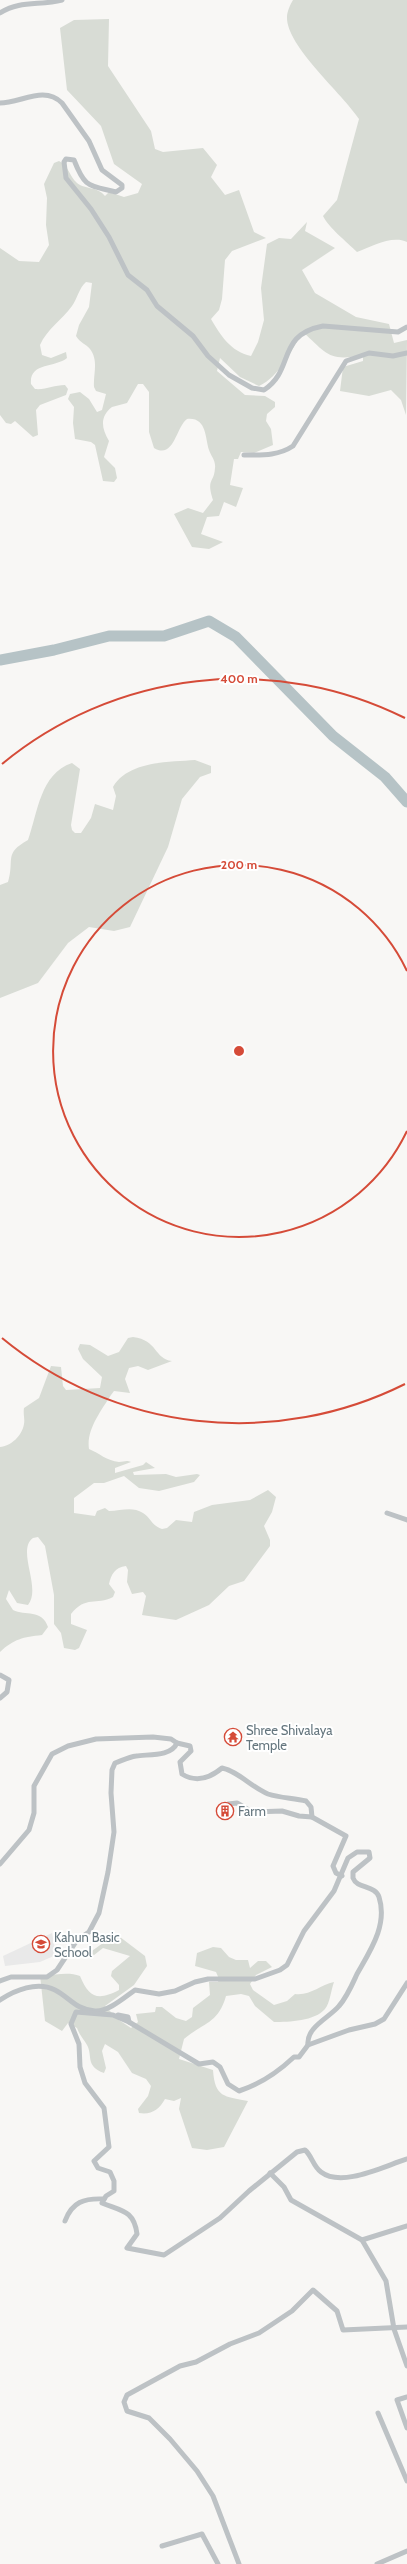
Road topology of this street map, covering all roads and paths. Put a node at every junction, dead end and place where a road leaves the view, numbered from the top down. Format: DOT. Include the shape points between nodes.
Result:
graph roads {
  1 [pos="62,0"];
  2 [pos="0,13"];
  3 [pos="0,103"];
  4 [pos="407,327"];
  5 [pos="407,353"];
  6 [pos="244,456"];
  7 [pos="387,1513"];
  8 [pos="407,1520"];
  9 [pos="0,1675"];
  10 [pos="0,1698"];
  11 [pos="176,1743"];
  12 [pos="228,1804"];
  13 [pos="312,1817"];
  14 [pos="0,1864"];
  15 [pos="342,1876"];
  16 [pos="0,1981"];
  17 [pos="407,1983"];
  18 [pos="0,2000"];
  19 [pos="96,2011"];
  20 [pos="129,2022"];
  21 [pos="308,2045"];
  22 [pos="407,2159"];
  23 [pos="270,2173"];
  24 [pos="104,2200"];
  25 [pos="65,2221"];
  26 [pos="407,2226"];
  27 [pos="362,2240"];
  28 [pos="407,2327"];
  29 [pos="394,2329"];
  30 [pos="407,2366"];
  31 [pos="407,2397"];
  32 [pos="378,2413"];
  33 [pos="407,2428"];
  34 [pos="407,2481"];
  35 [pos="162,2546"];
  36 [pos="407,2551"];
  37 [pos="218,2564"];
  38 [pos="239,2564"];
  39 [pos="377,2564"];
  1 -- 2 [label="street" via="23,3"];
  3 -- 4 [label="street" via="46,94 62,102 89,141 102,170 122,185 116,192 89,185 79,175 74,160 66,159 64,162 66,178 95,215 126,272 147,290 157,306 193,336 208,356 230,375 252,388 264,390 269,387 279,373 291,343 311,328 323,326 398,332"];
  5 -- 6 [label="street" via="393,356 369,353 346,361 293,446 273,454"];
  7 -- 8 [label="street"];
  9 -- 10 [label="street" via="9,1680 7,1692"];
  11 -- 13 [label="street" via="190,1746 191,1751 180,1762 182,1774 187,1777 202,1779 213,1776 222,1768 232,1770 245,1782 269,1794 306,1801 311,1807"];
  11 -- 14 [label="street" via="171,1739 153,1737 96,1739 68,1746 52,1754 34,1786 34,1813 29,1830"];
  11 -- 16 [label="street" via="170,1750 162,1753 134,1756 115,1763 112,1770 111,1793 114,1832 108,1872 99,1913 89,1932 77,1940 57,1970 47,1977 11,1977"];
  12 -- 13 [label="street" via="237,1803 252,1812 282,1810"];
  13 -- 15 [label="street" via="346,1836 333,1866 336,1873"];
  15 -- 19 [label="street" via="304,1931 287,1965 280,1970 255,1979 208,1979 159,1994 135,1990 116,2003"];
  15 -- 21 [label="street" via="345,1863 352,1855 364,1851 371,1854 370,1858 354,1872 353,1878 361,1885 375,1890 378,1896 380,1926 374,1943 347,1994 332,2014 315,2026"];
  17 -- 21 [label="street" via="384,2019"];
  18 -- 19 [label="street" via="12,1992 35,1986 55,1990 72,2004"];
  19 -- 20 [label="street" via="128,2017"];
  20 -- 21 [label="street" via="199,2064 213,2062 220,2067 228,2084 239,2091 279,2072 294,2057 299,2057"];
  20 -- 24 [label="street" via="113,2015 76,2012 71,2024 79,2044 80,2067 85,2083 104,2108 108,2147 94,2161 98,2168 110,2172 114,2181 114,2191"];
  22 -- 23 [label="street" via="371,2172 337,2178 328,2177 320,2171 305,2150 294,2153"];
  23 -- 24 [label="street" via="216,2221 164,2255 127,2248 136,2234 135,2224 126,2211 102,2202"];
  23 -- 27 [label="street" via="284,2187 291,2200"];
  24 -- 25 [label="street" via="78,2203 70,2208"];
  26 -- 27 [label="street"];
  27 -- 29 [label="street" via="386,2281"];
  28 -- 29 [label="street"];
  29 -- 30 [label="street"];
  29 -- 38 [label="street" via="343,2330 338,2311 313,2290 292,2311 259,2333 230,2344 196,2362 180,2366 127,2394 124,2402 127,2410 149,2418 197,2471 213,2496"];
  31 -- 33 [label="street" via="397,2400"];
  32 -- 34 [label="street"];
  35 -- 37 [label="street" via="202,2534"];
  36 -- 39 [label="street"];
}
